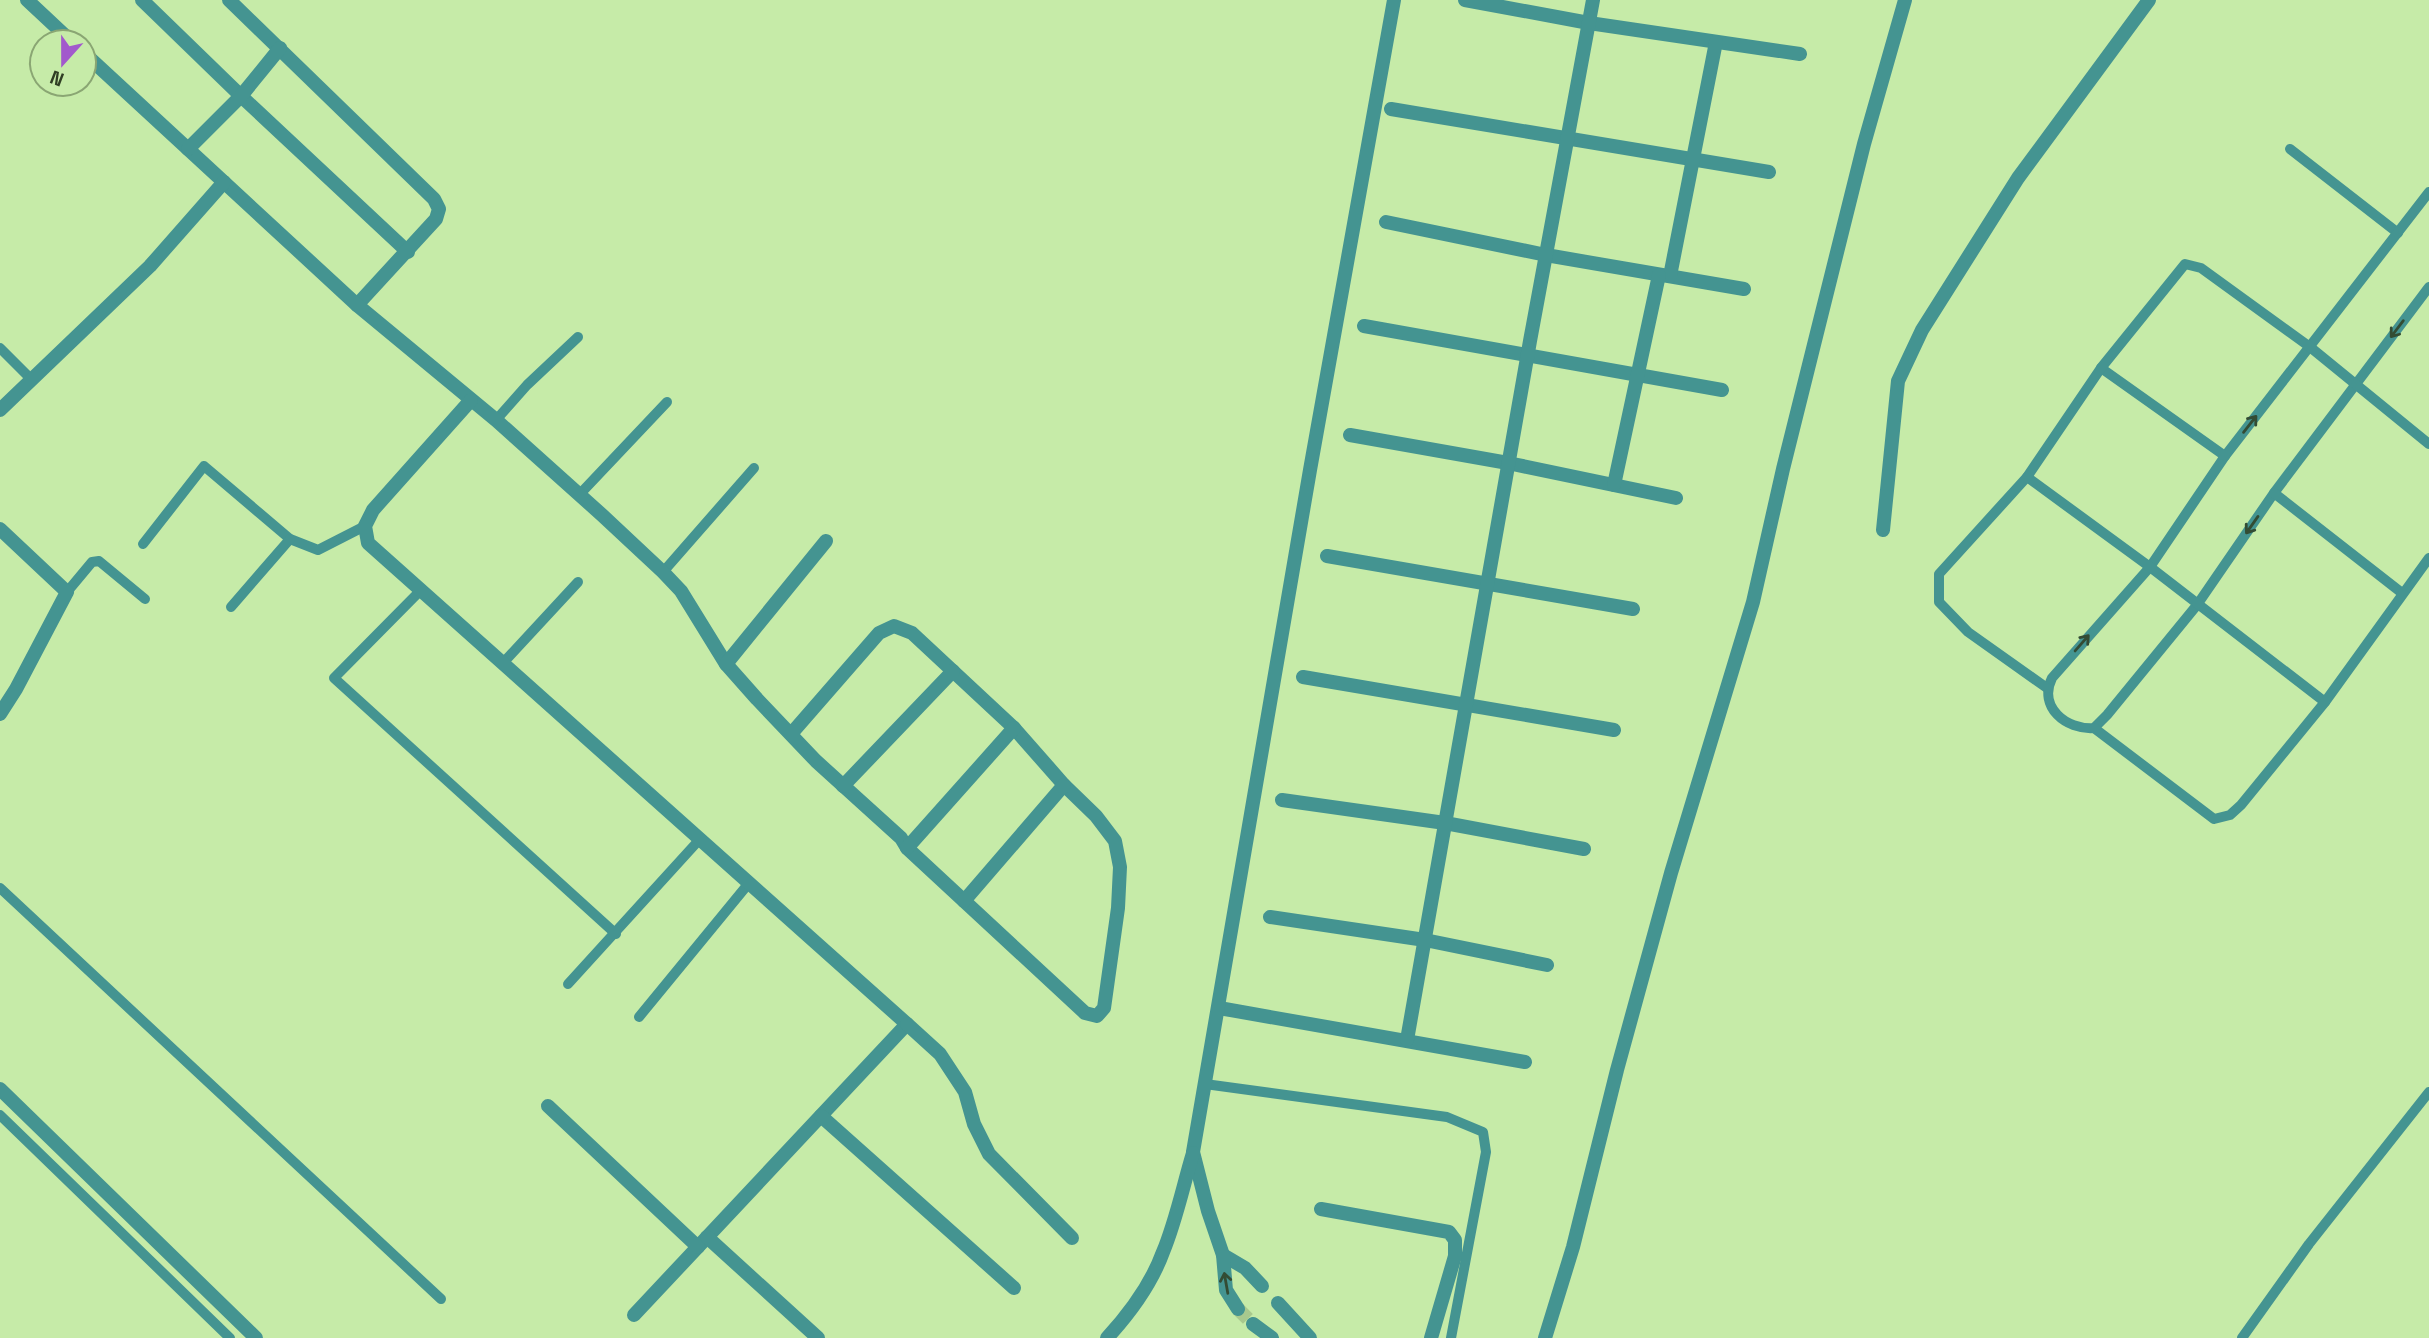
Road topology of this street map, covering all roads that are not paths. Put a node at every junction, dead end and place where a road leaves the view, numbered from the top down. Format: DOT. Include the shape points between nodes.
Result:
graph roads {
  1 [pos="27,0"];
  2 [pos="142,0"];
  3 [pos="229,0"];
  4 [pos="1394,0"];
  5 [pos="1465,0"];
  6 [pos="1593,0"];
  7 [pos="1905,0"];
  8 [pos="2149,0"];
  9 [pos="1589,23"];
  10 [pos="57,28"];
  11 [pos="1716,42"];
  12 [pos="280,48"];
  13 [pos="1800,54"];
  14 [pos="98,66"];
  15 [pos="241,96"];
  16 [pos="1391,109"];
  17 [pos="1567,139"];
  18 [pos="188,149"];
  19 [pos="2290,149"];
  20 [pos="1694,160"];
  21 [pos="1769,172"];
  22 [pos="224,182"];
  23 [pos="2429,192"];
  24 [pos="1385,222"];
  25 [pos="2398,233"];
  26 [pos="408,252"];
  27 [pos="1546,255"];
  28 [pos="1664,275"];
  29 [pos="2429,286"];
  30 [pos="1744,289"];
  31 [pos="357,305"];
  32 [pos="1364,326"];
  33 [pos="578,337"];
  34 [pos="2310,347"];
  35 [pos="0,348"];
  36 [pos="1527,356"];
  37 [pos="2102,368"];
  38 [pos="1639,374"];
  39 [pos="32,380"];
  40 [pos="2356,385"];
  41 [pos="1722,390"];
  42 [pos="471,400"];
  43 [pos="667,402"];
  44 [pos="0,410"];
  45 [pos="496,420"];
  46 [pos="1350,435"];
  47 [pos="2429,444"];
  48 [pos="2225,456"];
  49 [pos="1508,463"];
  50 [pos="754,468"];
  51 [pos="2026,477"];
  52 [pos="1614,485"];
  53 [pos="2274,493"];
  54 [pos="579,495"];
  55 [pos="1675,498"];
  56 [pos="365,526"];
  57 [pos="0,529"];
  58 [pos="1884,530"];
  59 [pos="290,539"];
  60 [pos="826,541"];
  61 [pos="143,544"];
  62 [pos="1327,556"];
  63 [pos="2429,558"];
  64 [pos="2150,567"];
  65 [pos="663,572"];
  66 [pos="578,582"];
  67 [pos="1487,585"];
  68 [pos="421,590"];
  69 [pos="67,592"];
  70 [pos="2402,593"];
  71 [pos="145,599"];
  72 [pos="2196,605"];
  73 [pos="231,607"];
  74 [pos="1633,609"];
  75 [pos="503,663"];
  76 [pos="726,664"];
  77 [pos="953,671"];
  78 [pos="1303,677"];
  79 [pos="2047,688"];
  80 [pos="2325,702"];
  81 [pos="1466,704"];
  82 [pos="0,714"];
  83 [pos="1014,728"];
  84 [pos="2094,728"];
  85 [pos="1614,730"];
  86 [pos="791,734"];
  87 [pos="1064,785"];
  88 [pos="843,786"];
  89 [pos="1282,800"];
  90 [pos="1445,823"];
  91 [pos="700,839"];
  92 [pos="907,848"];
  93 [pos="1584,849"];
  94 [pos="750,883"];
  95 [pos="0,888"];
  96 [pos="964,901"];
  97 [pos="1270,917"];
  98 [pos="616,934"];
  99 [pos="1425,940"];
  100 [pos="1547,965"];
  101 [pos="568,984"];
  102 [pos="1219,1008"];
  103 [pos="639,1017"];
  104 [pos="907,1024"];
  105 [pos="1407,1040"];
  106 [pos="1525,1062"];
  107 [pos="1205,1084"];
  108 [pos="0,1089"];
  109 [pos="2429,1092"];
  110 [pos="548,1106"];
  111 [pos="0,1115"];
  112 [pos="821,1116"];
  113 [pos="1193,1152"];
  114 [pos="1321,1209"];
  115 [pos="1072,1238"];
  116 [pos="702,1242"];
  117 [pos="1223,1255"];
  118 [pos="1262,1286"];
  119 [pos="1014,1288"];
  120 [pos="441,1299"];
  121 [pos="1278,1303"];
  122 [pos="1238,1309"];
  123 [pos="634,1315"];
  124 [pos="1253,1324"];
  125 [pos="1310,1337"];
  126 [pos="230,1338"];
  127 [pos="257,1338"];
  128 [pos="818,1338"];
  129 [pos="1107,1338"];
  130 [pos="1272,1338"];
  131 [pos="1326,1338"];
  132 [pos="1432,1338"];
  133 [pos="1451,1338"];
  134 [pos="1545,1338"];
  135 [pos="2242,1338"];
  1 -- 10 [label="street"];
  2 -- 15 [label="street"];
  3 -- 12 [label="street"];
  4 -- 102 [label="street"];
  5 -- 9 [label="street"];
  6 -- 9 [label="street"];
  7 -- 134 [label="street" via="1864,144 1753,602 1671,873"];
  8 -- 58 [label="street" via="2018,178 1922,330 1898,382"];
  9 -- 11 [label="street"];
  9 -- 17 [label="street"];
  11 -- 13 [label="street"];
  11 -- 20 [label="street"];
  12 -- 15 [label="street"];
  12 -- 26 [label="street" via="434,200 439,209 436,219"];
  14 -- 18 [label="street"];
  15 -- 18 [label="street"];
  15 -- 26 [label="street"];
  16 -- 17 [label="street"];
  17 -- 20 [label="street"];
  17 -- 27 [label="street"];
  18 -- 22 [label="street"];
  19 -- 25 [label="lane"];
  20 -- 21 [label="street"];
  20 -- 28 [label="street"];
  22 -- 31 [label="street"];
  22 -- 39 [label="street" via="150,267"];
  23 -- 25 [label="lane"];
  24 -- 27 [label="street"];
  25 -- 34 [label="lane"];
  26 -- 31 [label="street"];
  27 -- 28 [label="street"];
  27 -- 36 [label="street"];
  28 -- 30 [label="street"];
  28 -- 38 [label="street"];
  29 -- 40 [label="lane, one-way"];
  31 -- 42 [label="street"];
  32 -- 36 [label="street"];
  33 -- 45 [label="lane"];
  34 -- 37 [label="lane" via="2201,268 2185,264"];
  34 -- 40 [label="lane"];
  48 -- 34 [label="lane, one-way"];
  35 -- 39 [label="lane"];
  36 -- 38 [label="street"];
  36 -- 49 [label="street"];
  37 -- 48 [label="lane"];
  37 -- 51 [label="lane"];
  38 -- 41 [label="street"];
  38 -- 52 [label="street"];
  39 -- 44 [label="street"];
  40 -- 47 [label="lane"];
  40 -- 53 [label="lane"];
  42 -- 45 [label="street"];
  42 -- 56 [label="street" via="373,510"];
  43 -- 54 [label="lane"];
  45 -- 54 [label="street"];
  46 -- 49 [label="street"];
  48 -- 64 [label="lane"];
  49 -- 52 [label="street"];
  49 -- 67 [label="street"];
  50 -- 65 [label="lane"];
  51 -- 64 [label="lane"];
  51 -- 79 [label="lane" via="1939,574 1939,602 1968,632"];
  52 -- 55 [label="street"];
  53 -- 70 [label="lane"];
  53 -- 72 [label="lane, one-way"];
  54 -- 65 [label="street"];
  56 -- 59 [label="lane" via="318,550"];
  56 -- 68 [label="street" via="368,543"];
  57 -- 69 [label="street"];
  59 -- 61 [label="lane" via="204,466"];
  59 -- 73 [label="lane"];
  60 -- 76 [label="street"];
  62 -- 67 [label="street"];
  63 -- 70 [label="lane"];
  64 -- 72 [label="lane"];
  79 -- 64 [label="lane, one-way"];
  65 -- 76 [label="street" via="681,591"];
  66 -- 75 [label="lane"];
  67 -- 74 [label="street"];
  67 -- 81 [label="street"];
  68 -- 75 [label="street"];
  68 -- 98 [label="lane" via="334,678"];
  69 -- 71 [label="lane" via="92,562 99,561"];
  69 -- 82 [label="street"];
  70 -- 80 [label="lane"];
  72 -- 80 [label="lane"];
  72 -- 84 [label="lane"];
  75 -- 91 [label="street"];
  76 -- 86 [label="street"];
  77 -- 83 [label="street"];
  77 -- 86 [label="street" via="912,633 894,626 879,633"];
  77 -- 88 [label="street"];
  78 -- 81 [label="street"];
  79 -- 84 [label="lane" via="2047,699 2056,713 2080,729"];
  80 -- 84 [label="lane" via="2241,805 2230,815 2214,819"];
  81 -- 85 [label="street"];
  81 -- 90 [label="street"];
  83 -- 87 [label="street"];
  83 -- 92 [label="street"];
  86 -- 88 [label="street"];
  87 -- 96 [label="street"];
  87 -- 96 [label="street" via="1115,841 1119,867 1104,1007 1097,1016 1085,1013"];
  88 -- 92 [label="street"];
  89 -- 90 [label="street"];
  90 -- 93 [label="street"];
  90 -- 99 [label="street"];
  91 -- 94 [label="street"];
  91 -- 98 [label="lane"];
  92 -- 96 [label="street"];
  94 -- 103 [label="lane"];
  94 -- 104 [label="street"];
  95 -- 120 [label="lane"];
  97 -- 99 [label="street"];
  98 -- 101 [label="lane"];
  99 -- 100 [label="street"];
  99 -- 105 [label="street"];
  102 -- 105 [label="street"];
  102 -- 107 [label="street"];
  104 -- 112 [label="street"];
  104 -- 115 [label="street" via="940,1054 965,1093 989,1154"];
  105 -- 106 [label="street"];
  107 -- 113 [label="street"];
  107 -- 133 [label="lane" via="1447,1117 1483,1132 1486,1152"];
  108 -- 127 [label="street"];
  109 -- 135 [label="lane" via="2309,1244"];
  110 -- 116 [label="street"];
  111 -- 126 [label="lane"];
  112 -- 116 [label="street"];
  112 -- 119 [label="street"];
  113 -- 117 [label="street"];
  113 -- 129 [label="street" via="1163,1252 1127,1317"];
  114 -- 132 [label="street" via="1449,1232 1455,1240 1455,1255"];
  116 -- 123 [label="street"];
  116 -- 128 [label="street"];
  117 -- 118 [label="street" via="1245,1268"];
  122 -- 117 [label="street, one-way" via="1226,1290"];
  121 -- 125 [label="street"];
  124 -- 130 [label="street"];
  125 -- 131 [label="street"];
}
